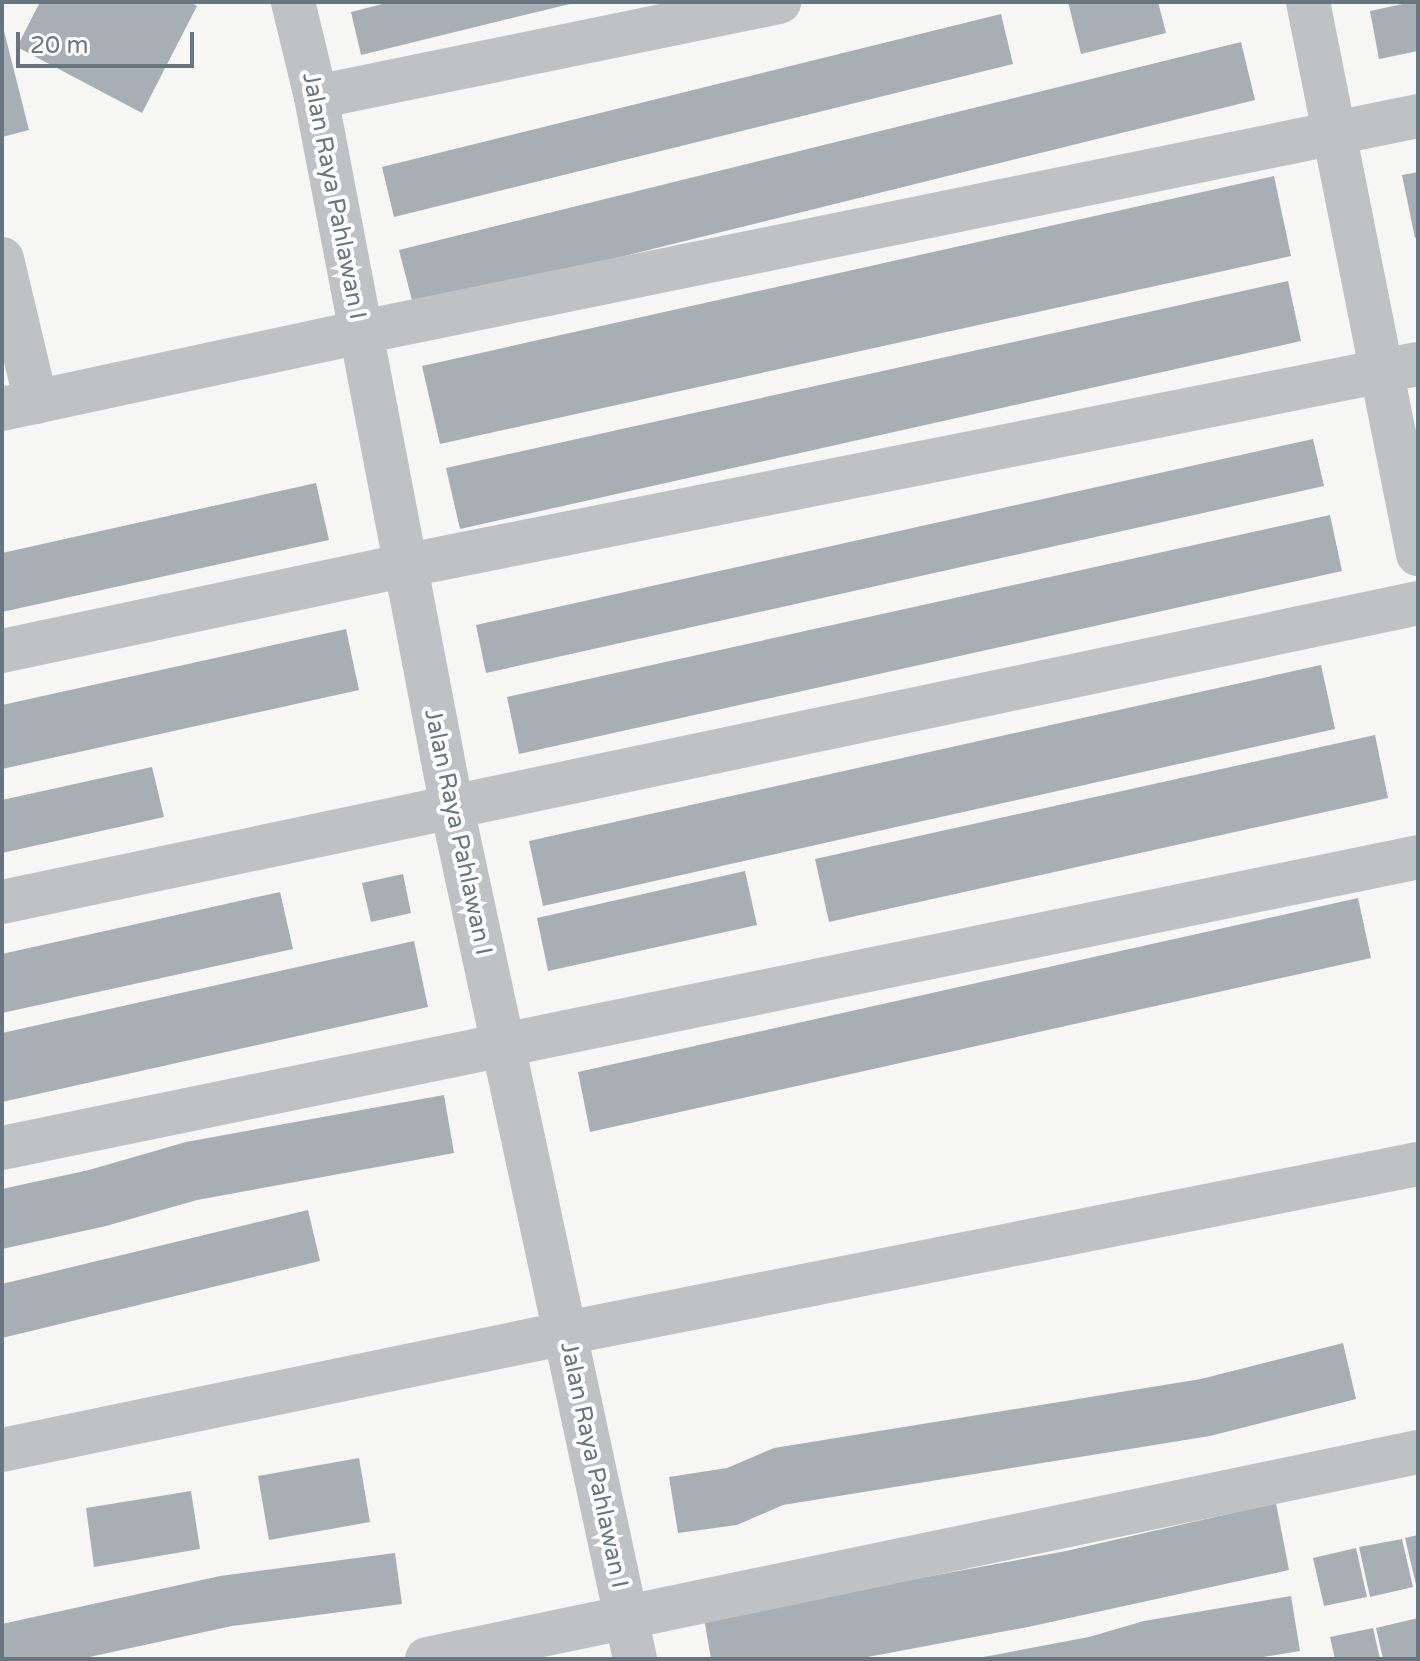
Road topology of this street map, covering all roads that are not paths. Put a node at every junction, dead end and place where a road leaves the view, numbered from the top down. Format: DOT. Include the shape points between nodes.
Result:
graph roads {
  1 [pos="293,2"];
  2 [pos="779,2"];
  3 [pos="1308,2"];
  4 [pos="316,97"];
  5 [pos="1418,116"];
  6 [pos="1335,134"];
  7 [pos="2,259"];
  8 [pos="362,332"];
  9 [pos="1400,368"];
  10 [pos="19,406"];
  11 [pos="1418,554"];
  12 [pos="403,566"];
  13 [pos="1418,603"];
  14 [pos="2,651"];
  15 [pos="452,808"];
  16 [pos="1418,857"];
  17 [pos="2,902"];
  18 [pos="504,1046"];
  19 [pos="2,1148"];
  20 [pos="1418,1164"];
  21 [pos="566,1333"];
  22 [pos="2,1450"];
  23 [pos="1418,1452"];
  24 [pos="631,1638"];
  25 [pos="427,1659"];
  1 -- 4 [label="street, Jalan Raya Pahlawan I"];
  2 -- 4 [label="street"];
  3 -- 6 [label="street"];
  4 -- 8 [label="street, Jalan Raya Pahlawan I"];
  5 -- 6 [label="street"];
  6 -- 8 [label="street"];
  6 -- 9 [label="street"];
  7 -- 10 [label="street"];
  8 -- 10 [label="street"];
  8 -- 12 [label="street, Jalan Raya Pahlawan I"];
  9 -- 11 [label="street"];
  9 -- 12 [label="street"];
  12 -- 14 [label="street"];
  12 -- 15 [label="street, Jalan Raya Pahlawan I"];
  13 -- 15 [label="street"];
  15 -- 17 [label="street"];
  15 -- 18 [label="street, Jalan Raya Pahlawan I"];
  16 -- 18 [label="street"];
  18 -- 19 [label="street"];
  18 -- 21 [label="street, Jalan Raya Pahlawan I"];
  20 -- 21 [label="street"];
  21 -- 22 [label="street"];
  21 -- 24 [label="street, Jalan Raya Pahlawan I"];
  23 -- 24 [label="street"];
  24 -- 25 [label="street"];
}
